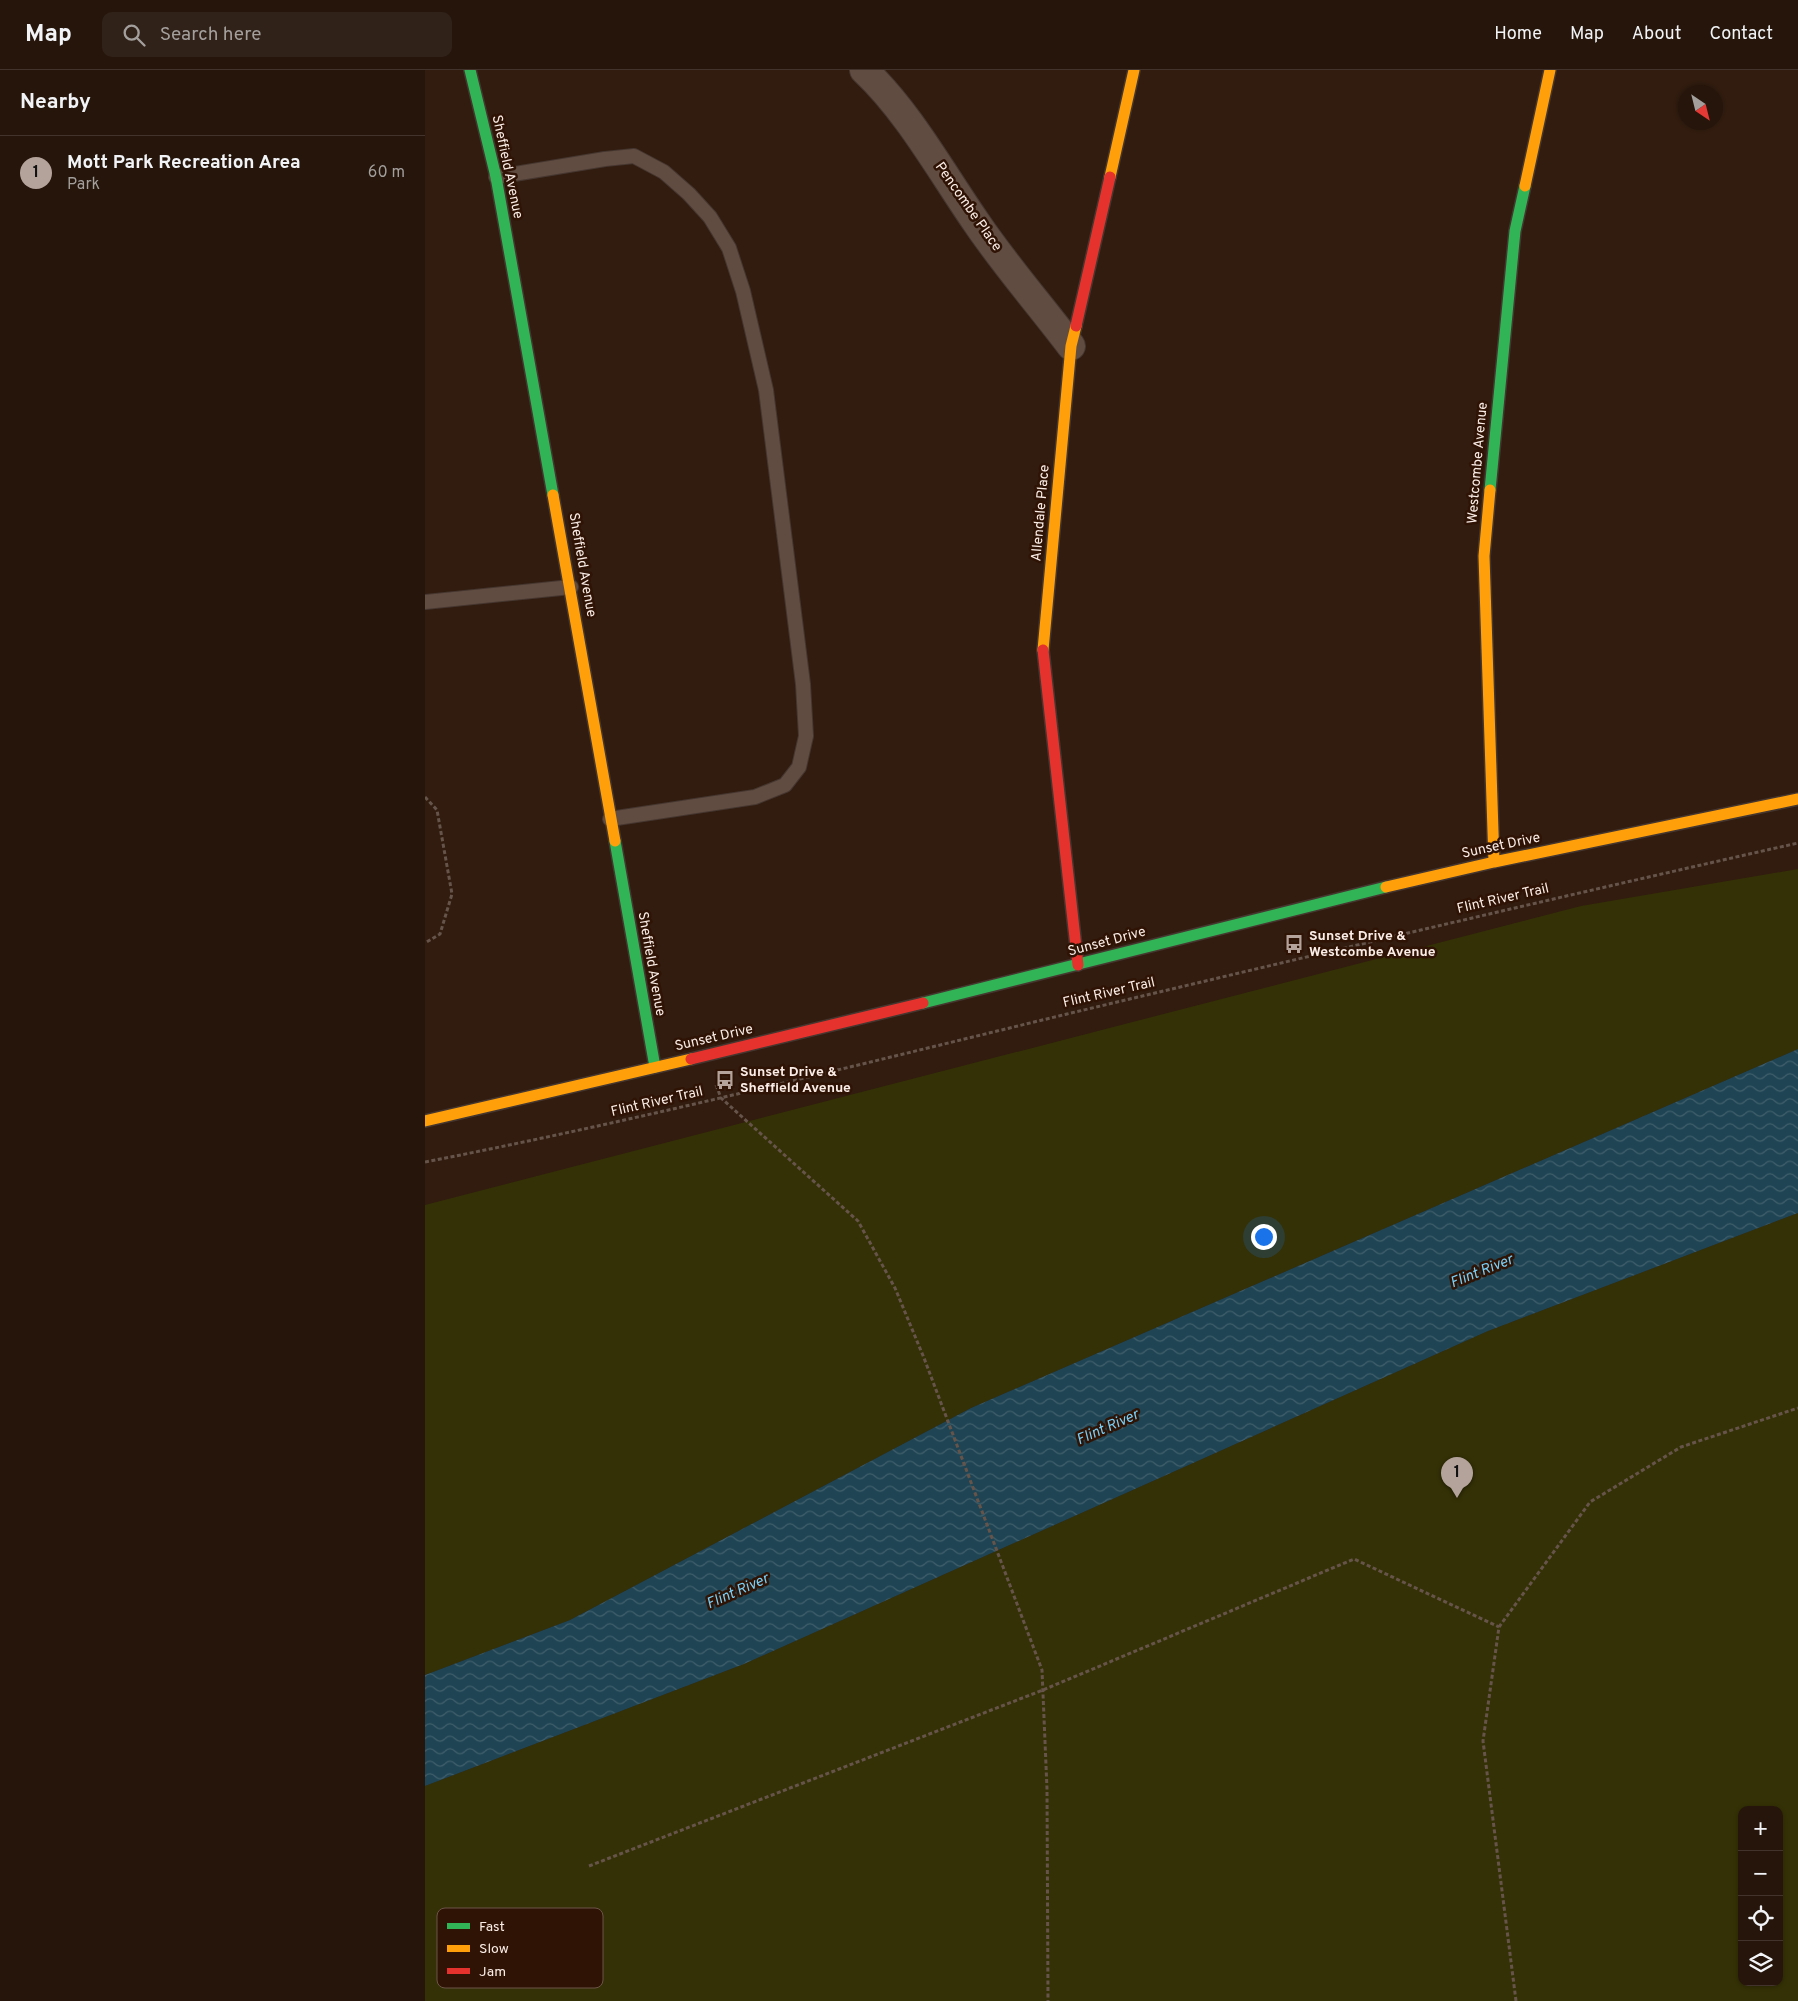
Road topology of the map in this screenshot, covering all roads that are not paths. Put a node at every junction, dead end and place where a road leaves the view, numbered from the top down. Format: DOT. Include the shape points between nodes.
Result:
graph roads {
  1 [pos="470,70"];
  2 [pos="864,70"];
  3 [pos="1134,70"];
  4 [pos="1550,70"];
  5 [pos="496,177"];
  6 [pos="1071,346"];
  7 [pos="571,586"];
  8 [pos="425,602"];
  9 [pos="1798,799"];
  10 [pos="610,819"];
  11 [pos="1493,862"];
  12 [pos="1078,965"];
  13 [pos="655,1068"];
  14 [pos="425,1120"];
  1 -- 5 [label="street, Sheffield Avenue"];
  2 -- 6 [label="street, Pencombe Place" via="924,144 977,224"];
  3 -- 6 [label="street, Allendale Place"];
  4 -- 11 [label="street, Westcombe Avenue" via="1515,231 1484,556"];
  5 -- 7 [label="street, Sheffield Avenue"];
  5 -- 10 [label="lane" via="635,156 664,172 710,217 729,248 767,390 803,684 806,736 799,767 785,785 755,797"];
  6 -- 12 [label="street, Allendale Place" via="1043,648"];
  7 -- 8 [label="lane"];
  7 -- 10 [label="street, Sheffield Avenue"];
  9 -- 11 [label="street, Sunset Drive"];
  10 -- 13 [label="street, Sheffield Avenue"];
  11 -- 12 [label="street, Sunset Drive" via="1285,911"];
  12 -- 13 [label="street, Sunset Drive"];
  13 -- 14 [label="street, Sunset Drive"];
}
